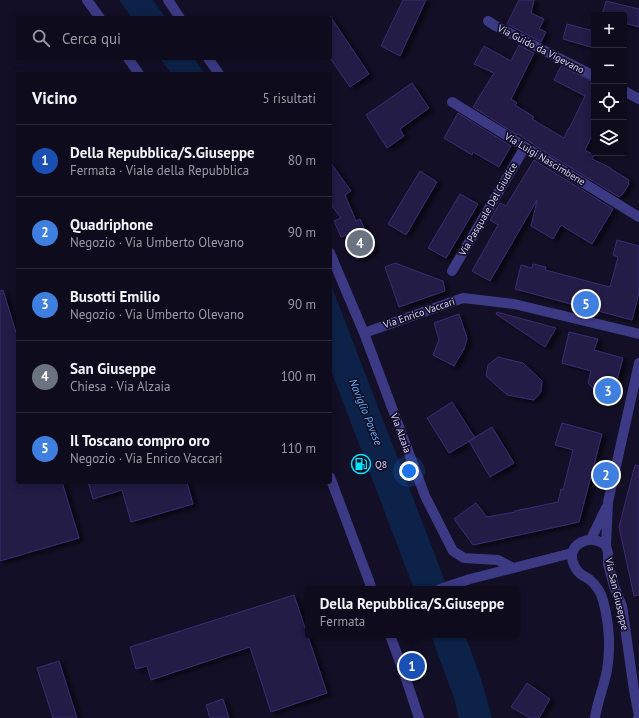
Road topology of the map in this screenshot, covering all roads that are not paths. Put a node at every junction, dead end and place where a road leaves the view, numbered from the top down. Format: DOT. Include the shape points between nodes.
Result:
graph roads {
  1 [pos="87,0"];
  2 [pos="168,0"];
  3 [pos="99,16"];
  4 [pos="179,16"];
  5 [pos="488,21"];
  6 [pos="129,60"];
  7 [pos="209,60"];
  8 [pos="138,72"];
  9 [pos="218,72"];
  10 [pos="591,74"];
  11 [pos="627,93"];
  12 [pos="639,99"];
  13 [pos="452,102"];
  14 [pos="525,147"];
  15 [pos="639,217"];
  16 [pos="332,258"];
  17 [pos="452,271"];
  18 [pos="364,332"];
  19 [pos="639,334"];
  20 [pos="639,363"];
  21 [pos="332,482"];
  22 [pos="608,502"];
  23 [pos="591,539"];
  24 [pos="606,546"];
  25 [pos="572,553"];
  26 [pos="513,568"];
  27 [pos="371,586"];
  28 [pos="449,586"];
  29 [pos="391,638"];
  30 [pos="638,706"];
  31 [pos="418,718"];
  32 [pos="596,718"];
  33 [pos="638,718"];
  1 -- 3 [label="street"];
  2 -- 4 [label="street"];
  5 -- 10 [label="street, Via Guido da Vigevano"];
  6 -- 8 [label="street"];
  7 -- 9 [label="street"];
  11 -- 12 [label="street"];
  13 -- 14 [label="street, Via Luigi Nascimbene"];
  14 -- 15 [label="street, Via Luigi Nascimbene"];
  14 -- 17 [label="street, Via Pasquale Del Giudice"];
  16 -- 18 [label="street, Via Alzaia"];
  18 -- 19 [label="street, Via Enrico Vaccari" via="463,298 514,304"];
  18 -- 26 [label="street, Via Alzaia" via="425,496 453,551 464,558 498,560"];
  20 -- 22 [label="street"];
  21 -- 27 [label="street"];
  22 -- 23 [label="street"];
  22 -- 24 [label="street"];
  23 -- 24 [label="street, Via San Giuseppe"];
  23 -- 25 [label="street" via="582,541"];
  24 -- 30 [label="street, Via San Giuseppe" via="608,564 622,606"];
  25 -- 26 [label="street"];
  25 -- 32 [label="street, Via San Giuseppe" via="574,567 600,591 609,630 607,670 596,709"];
  26 -- 28 [label="street"];
  29 -- 31 [label="street"];
  30 -- 33 [label="street, Via San Giuseppe"];
}
